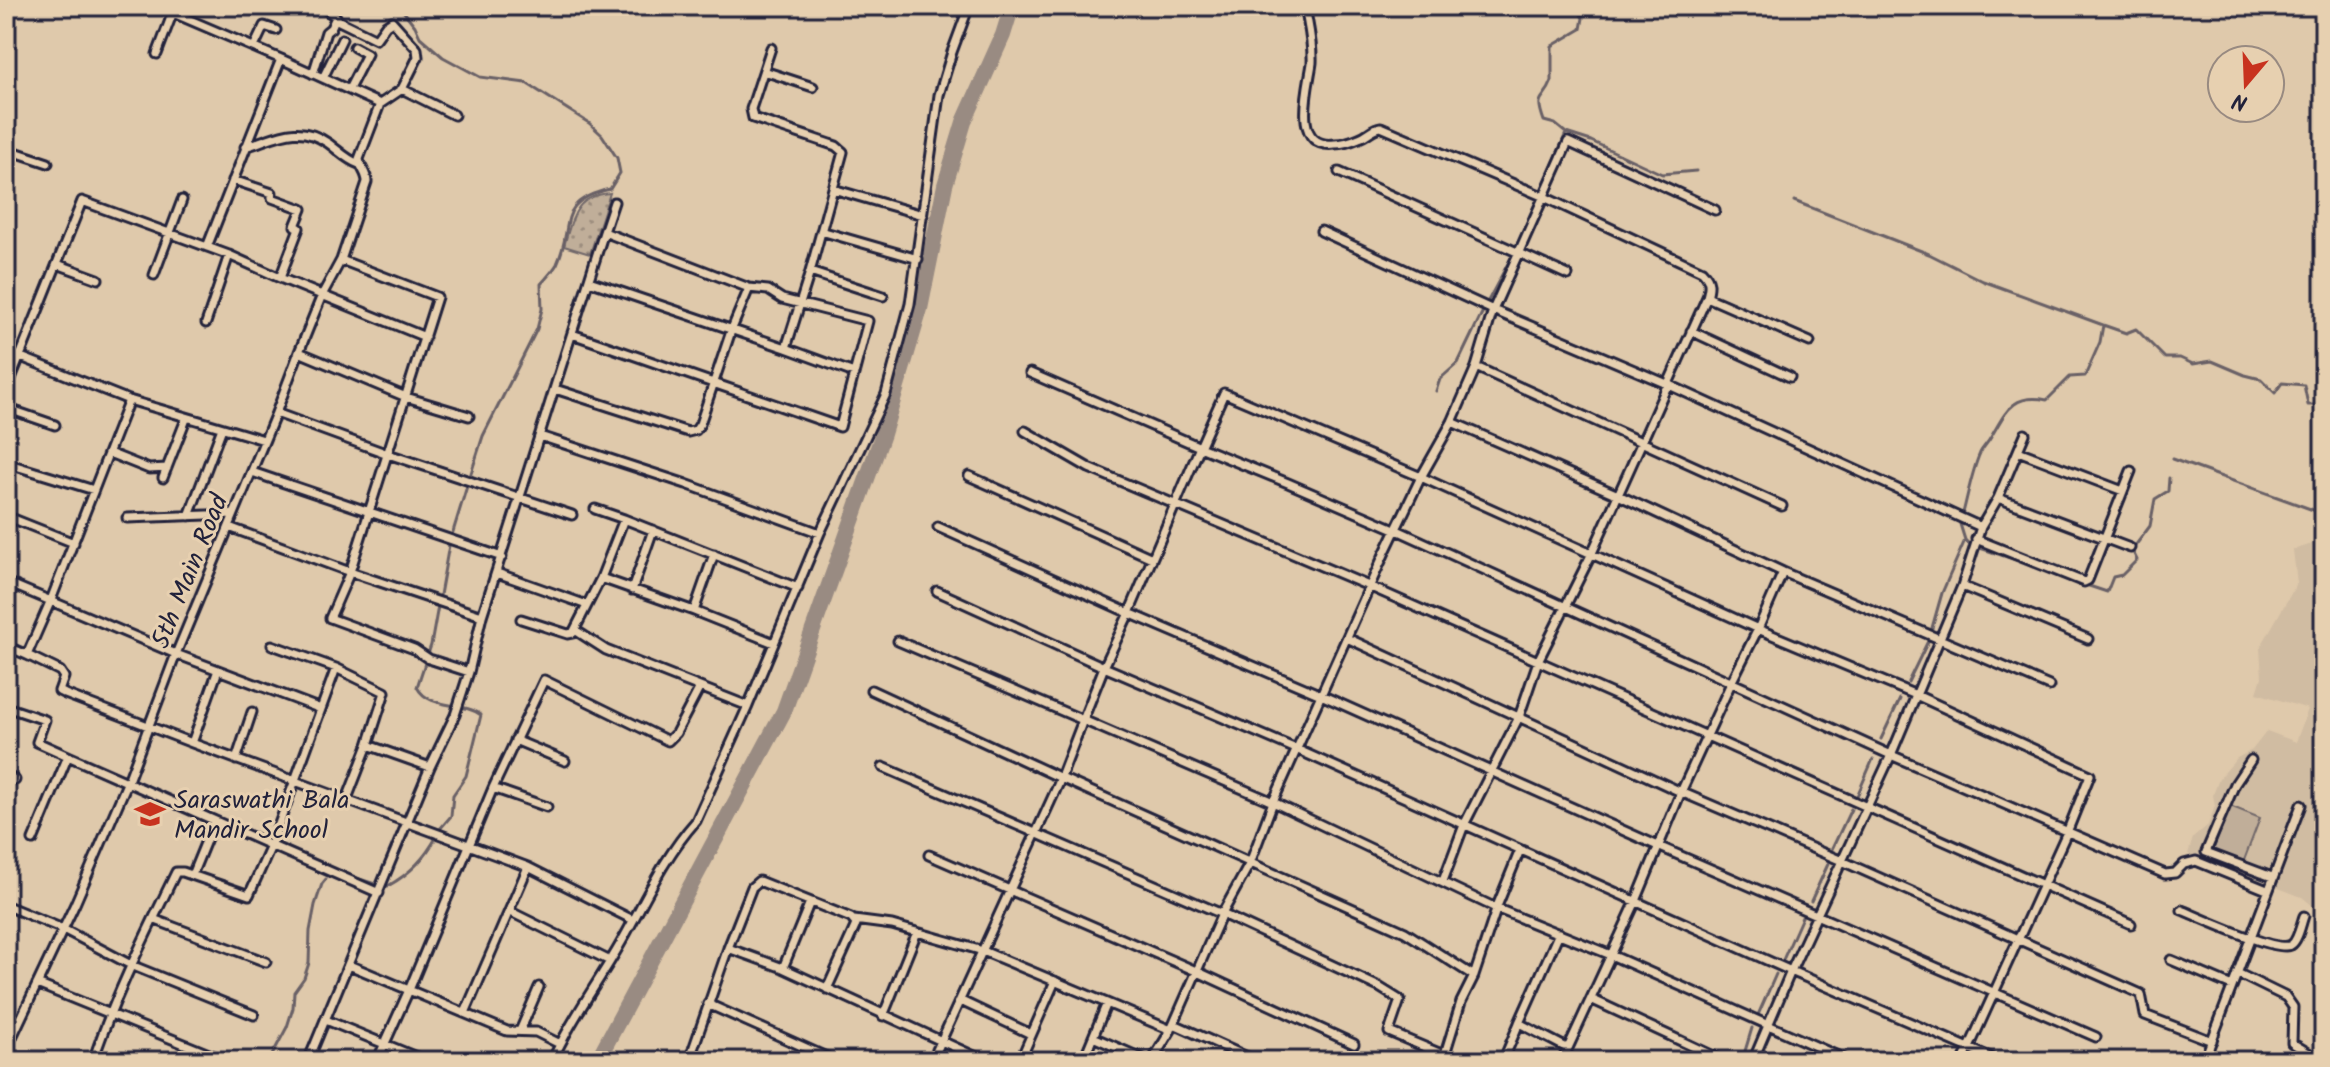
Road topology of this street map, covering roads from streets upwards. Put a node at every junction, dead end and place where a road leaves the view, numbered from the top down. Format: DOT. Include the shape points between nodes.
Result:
graph roads {
  1 [pos="157,6"];
  2 [pos="321,6"];
  3 [pos="969,6"];
  4 [pos="1305,6"];
  5 [pos="173,12"];
  6 [pos="335,19"];
  7 [pos="276,30"];
  8 [pos="342,39"];
  9 [pos="254,47"];
  10 [pos="354,47"];
  11 [pos="771,48"];
  12 [pos="157,54"];
  13 [pos="281,59"];
  14 [pos="764,71"];
  15 [pos="313,74"];
  16 [pos="323,78"];
  17 [pos="813,87"];
  18 [pos="349,89"];
  19 [pos="402,89"];
  20 [pos="380,104"];
  21 [pos="454,115"];
  22 [pos="245,147"];
  23 [pos="6,149"];
  24 [pos="48,163"];
  25 [pos="359,164"];
  26 [pos="1339,172"];
  27 [pos="233,180"];
  28 [pos="833,189"];
  29 [pos="1542,196"];
  30 [pos="182,200"];
  31 [pos="614,202"];
  32 [pos="1715,210"];
  33 [pos="923,215"];
  34 [pos="821,231"];
  35 [pos="1321,231"];
  36 [pos="604,232"];
  37 [pos="170,233"];
  38 [pos="207,247"];
  39 [pos="1519,254"];
  40 [pos="229,255"];
  41 [pos="918,259"];
  42 [pos="341,260"];
  43 [pos="57,264"];
  44 [pos="810,272"];
  45 [pos="154,275"];
  46 [pos="1568,275"];
  47 [pos="280,278"];
  48 [pos="98,279"];
  49 [pos="589,281"];
  50 [pos="749,288"];
  51 [pos="322,295"];
  52 [pos="883,296"];
  53 [pos="1707,297"];
  54 [pos="801,303"];
  55 [pos="1493,310"];
  56 [pos="206,323"];
  57 [pos="731,331"];
  58 [pos="1691,331"];
  59 [pos="572,334"];
  60 [pos="425,337"];
  61 [pos="1810,342"];
  62 [pos="786,348"];
  63 [pos="6,351"];
  64 [pos="299,352"];
  65 [pos="20,357"];
  66 [pos="1476,367"];
  67 [pos="854,373"];
  68 [pos="1030,373"];
  69 [pos="1790,377"];
  70 [pos="714,384"];
  71 [pos="1667,384"];
  72 [pos="555,389"];
  73 [pos="6,391"];
  74 [pos="406,397"];
  75 [pos="129,400"];
  76 [pos="6,408"];
  77 [pos="276,413"];
  78 [pos="469,416"];
  79 [pos="186,419"];
  80 [pos="1452,422"];
  81 [pos="55,425"];
  82 [pos="222,428"];
  83 [pos="1025,431"];
  84 [pos="2025,434"];
  85 [pos="540,436"];
  86 [pos="264,440"];
  87 [pos="1641,442"];
  88 [pos="1200,447"];
  89 [pos="2018,451"];
  90 [pos="109,453"];
  91 [pos="388,454"];
  92 [pos="6,463"];
  93 [pos="167,468"];
  94 [pos="2131,471"];
  95 [pos="252,472"];
  96 [pos="969,476"];
  97 [pos="1421,477"];
  98 [pos="163,478"];
  99 [pos="94,490"];
  100 [pos="2123,491"];
  101 [pos="1618,495"];
  102 [pos="520,498"];
  103 [pos="1998,498"];
  104 [pos="1176,503"];
  105 [pos="1782,506"];
  106 [pos="595,509"];
  107 [pos="370,512"];
  108 [pos="234,514"];
  109 [pos="572,515"];
  110 [pos="6,516"];
  111 [pos="189,516"];
  112 [pos="127,518"];
  113 [pos="624,519"];
  114 [pos="229,527"];
  115 [pos="938,527"];
  116 [pos="1981,527"];
  117 [pos="653,530"];
  118 [pos="1397,530"];
  119 [pos="820,533"];
  120 [pos="2105,538"];
  121 [pos="1976,539"];
  122 [pos="74,543"];
  123 [pos="2130,548"];
  124 [pos="1592,553"];
  125 [pos="714,554"];
  126 [pos="502,557"];
  127 [pos="1152,558"];
  128 [pos="350,572"];
  129 [pos="1783,572"];
  130 [pos="497,573"];
  131 [pos="601,578"];
  132 [pos="6,582"];
  133 [pos="1962,586"];
  134 [pos="1371,587"];
  135 [pos="798,588"];
  136 [pos="632,590"];
  137 [pos="937,591"];
  138 [pos="51,600"];
  139 [pos="587,605"];
  140 [pos="1564,607"];
  141 [pos="694,611"];
  142 [pos="1129,613"];
  143 [pos="482,616"];
  144 [pos="521,619"];
  145 [pos="1758,629"];
  146 [pos="575,630"];
  147 [pos="1347,638"];
  148 [pos="1939,639"];
  149 [pos="2088,639"];
  150 [pos="898,641"];
  151 [pos="774,643"];
  152 [pos="272,645"];
  153 [pos="6,646"];
  154 [pos="176,654"];
  155 [pos="27,655"];
  156 [pos="1538,661"];
  157 [pos="1104,667"];
  158 [pos="336,668"];
  159 [pos="218,670"];
  160 [pos="469,672"];
  161 [pos="1732,681"];
  162 [pos="2049,686"];
  163 [pos="700,687"];
  164 [pos="871,690"];
  165 [pos="1321,695"];
  166 [pos="1916,695"];
  167 [pos="748,706"];
  168 [pos="6,707"];
  169 [pos="321,709"];
  170 [pos="252,712"];
  171 [pos="1519,717"];
  172 [pos="1083,720"];
  173 [pos="150,726"];
  174 [pos="1707,736"];
  175 [pos="515,740"];
  176 [pos="192,743"];
  177 [pos="368,745"];
  178 [pos="1296,749"];
  179 [pos="1891,755"];
  180 [pos="68,756"];
  181 [pos="236,760"];
  182 [pos="2251,760"];
  183 [pos="565,761"];
  184 [pos="430,767"];
  185 [pos="883,767"];
  186 [pos="1491,770"];
  187 [pos="6,775"];
  188 [pos="1061,778"];
  189 [pos="15,780"];
  190 [pos="294,780"];
  191 [pos="128,781"];
  192 [pos="493,788"];
  193 [pos="1681,792"];
  194 [pos="347,799"];
  195 [pos="1273,802"];
  196 [pos="2301,805"];
  197 [pos="547,807"];
  198 [pos="1867,807"];
  199 [pos="214,821"];
  200 [pos="408,822"];
  201 [pos="1464,825"];
  202 [pos="2068,830"];
  203 [pos="1036,834"];
  204 [pos="33,840"];
  205 [pos="470,845"];
  206 [pos="271,846"];
  207 [pos="1658,846"];
  208 [pos="1520,850"];
  209 [pos="929,855"];
  210 [pos="1842,861"];
  211 [pos="1250,863"];
  212 [pos="528,867"];
  213 [pos="192,875"];
  214 [pos="2272,877"];
  215 [pos="1443,881"];
  216 [pos="2043,886"];
  217 [pos="1010,890"];
  218 [pos="2267,890"];
  219 [pos="379,893"];
  220 [pos="1636,901"];
  221 [pos="810,902"];
  222 [pos="6,906"];
  223 [pos="1498,909"];
  224 [pos="2182,910"];
  225 [pos="509,911"];
  226 [pos="1222,914"];
  227 [pos="1817,916"];
  228 [pos="2304,916"];
  229 [pos="153,919"];
  230 [pos="633,920"];
  231 [pos="854,920"];
  232 [pos="2131,924"];
  233 [pos="63,929"];
  234 [pos="917,932"];
  235 [pos="1559,933"];
  236 [pos="2249,938"];
  237 [pos="2017,940"];
  238 [pos="728,948"];
  239 [pos="983,951"];
  240 [pos="1611,955"];
  241 [pos="2171,960"];
  242 [pos="610,961"];
  243 [pos="266,962"];
  244 [pos="131,965"];
  245 [pos="349,965"];
  246 [pos="783,968"];
  247 [pos="1196,971"];
  248 [pos="1791,971"];
  249 [pos="2237,973"];
  250 [pos="1474,976"];
  251 [pos="1055,981"];
  252 [pos="37,984"];
  253 [pos="2232,986"];
  254 [pos="539,987"];
  255 [pos="827,989"];
  256 [pos="409,990"];
  257 [pos="1994,992"];
  258 [pos="1591,999"];
  259 [pos="961,1001"];
  260 [pos="1107,1003"];
  261 [pos="708,1004"];
  262 [pos="109,1013"];
  263 [pos="465,1013"];
  264 [pos="254,1015"];
  265 [pos="883,1016"];
  266 [pos="326,1020"];
  267 [pos="1519,1023"];
  268 [pos="1768,1025"];
  269 [pos="1172,1027"];
  270 [pos="520,1031"];
  271 [pos="1031,1034"];
  272 [pos="1093,1037"];
  273 [pos="2096,1037"];
  274 [pos="2212,1041"];
  275 [pos="941,1042"];
  276 [pos="384,1043"];
  277 [pos="560,1044"];
  278 [pos="1354,1044"];
  279 [pos="1567,1048"];
  280 [pos="1969,1048"];
  281 [pos="6,1052"];
  282 [pos="1445,1054"];
  283 [pos="1563,1059"];
  284 [pos="22,1061"];
  285 [pos="93,1061"];
  286 [pos="226,1061"];
  287 [pos="308,1061"];
  288 [pos="377,1061"];
  289 [pos="426,1061"];
  290 [pos="552,1061"];
  291 [pos="689,1061"];
  292 [pos="835,1061"];
  293 [pos="932,1061"];
  294 [pos="985,1061"];
  295 [pos="1020,1061"];
  296 [pos="1083,1061"];
  297 [pos="1150,1061"];
  298 [pos="1256,1061"];
  299 [pos="1458,1061"];
  300 [pos="1503,1061"];
  301 [pos="1573,1061"];
  302 [pos="1724,1061"];
  303 [pos="1753,1061"];
  304 [pos="1849,1061"];
  305 [pos="1963,1061"];
  306 [pos="1999,1061"];
  307 [pos="2204,1061"];
  308 [pos="2322,1061"];
  1 -- 5 [label="street"];
  2 -- 6 [label="street"];
  3 -- 33 [label="street" via="939,95"];
  4 -- 29 [label="street" via="1312,62 1304,105 1313,138 1334,145 1381,127"];
  5 -- 9 [label="street"];
  5 -- 12 [label="street"];
  6 -- 15 [label="street"];
  6 -- 19 [label="street" via="376,39 386,25 395,23 418,57"];
  7 -- 9 [label="street" via="264,26"];
  8 -- 16 [label="street"];
  9 -- 13 [label="street"];
  10 -- 18 [label="street" via="367,54"];
  11 -- 14 [label="street"];
  13 -- 15 [label="street"];
  13 -- 22 [label="street"];
  14 -- 17 [label="street"];
  14 -- 28 [label="street" via="753,118 840,149"];
  15 -- 16 [label="street"];
  16 -- 18 [label="street"];
  18 -- 20 [label="street"];
  19 -- 20 [label="street"];
  19 -- 21 [label="street"];
  20 -- 25 [label="street, 5th Main Road"];
  22 -- 25 [label="street" via="304,131"];
  22 -- 27 [label="street"];
  23 -- 24 [label="street"];
  25 -- 42 [label="street, 5th Main Road" via="367,182"];
  26 -- 39 [label="street"];
  27 -- 38 [label="street"];
  27 -- 47 [label="street" via="302,209"];
  28 -- 33 [label="street"];
  28 -- 34 [label="street"];
  29 -- 32 [label="street" via="1568,142"];
  29 -- 39 [label="street"];
  29 -- 53 [label="street" via="1702,271 1710,285"];
  30 -- 37 [label="street"];
  31 -- 36 [label="street"];
  33 -- 41 [label="street"];
  34 -- 41 [label="street"];
  34 -- 44 [label="street"];
  35 -- 55 [label="street"];
  36 -- 49 [label="street"];
  36 -- 50 [label="street"];
  37 -- 38 [label="street"];
  37 -- 43 [label="street" via="82,201"];
  37 -- 45 [label="street"];
  38 -- 40 [label="street"];
  39 -- 46 [label="street"];
  39 -- 55 [label="street"];
  40 -- 47 [label="street"];
  40 -- 56 [label="street"];
  41 -- 119 [label="street" via="886,394"];
  42 -- 51 [label="street, 5th Main Road"];
  42 -- 60 [label="street" via="437,297"];
  43 -- 48 [label="street"];
  43 -- 65 [label="street"];
  44 -- 52 [label="street"];
  44 -- 54 [label="street"];
  47 -- 51 [label="street"];
  49 -- 57 [label="street"];
  49 -- 59 [label="street"];
  50 -- 54 [label="street"];
  50 -- 57 [label="street"];
  51 -- 60 [label="street"];
  51 -- 64 [label="street, 5th Main Road"];
  53 -- 58 [label="street"];
  53 -- 61 [label="street"];
  54 -- 62 [label="street"];
  54 -- 67 [label="street" via="868,321"];
  55 -- 66 [label="street"];
  55 -- 71 [label="street"];
  57 -- 62 [label="street"];
  57 -- 70 [label="street"];
  58 -- 69 [label="street"];
  58 -- 71 [label="street"];
  59 -- 70 [label="street"];
  59 -- 72 [label="street"];
  60 -- 74 [label="street"];
  62 -- 67 [label="street"];
  63 -- 65 [label="street"];
  64 -- 74 [label="street"];
  64 -- 77 [label="street, 5th Main Road"];
  65 -- 73 [label="street"];
  65 -- 75 [label="street"];
  66 -- 80 [label="street"];
  66 -- 87 [label="street"];
  67 -- 70 [label="street" via="840,427"];
  68 -- 88 [label="street"];
  70 -- 72 [label="street" via="700,424 688,432"];
  71 -- 87 [label="street"];
  71 -- 116 [label="street"];
  72 -- 85 [label="street"];
  74 -- 78 [label="street"];
  74 -- 91 [label="street"];
  75 -- 79 [label="street"];
  75 -- 90 [label="street"];
  76 -- 81 [label="street"];
  77 -- 86 [label="street, 5th Main Road"];
  77 -- 91 [label="street"];
  79 -- 82 [label="street"];
  79 -- 93 [label="street"];
  80 -- 97 [label="street"];
  80 -- 101 [label="street"];
  82 -- 86 [label="street"];
  82 -- 111 [label="street"];
  83 -- 104 [label="street" via="1089,468"];
  84 -- 89 [label="street"];
  85 -- 102 [label="street"];
  85 -- 119 [label="street"];
  86 -- 95 [label="street, 5th Main Road"];
  87 -- 101 [label="street"];
  87 -- 105 [label="street"];
  88 -- 97 [label="street" via="1224,393"];
  88 -- 104 [label="street"];
  88 -- 118 [label="street"];
  89 -- 100 [label="street"];
  89 -- 103 [label="street"];
  90 -- 93 [label="street" via="149,469"];
  90 -- 99 [label="street"];
  91 -- 102 [label="street"];
  91 -- 107 [label="street"];
  92 -- 99 [label="street"];
  93 -- 98 [label="street"];
  94 -- 100 [label="street"];
  95 -- 107 [label="street"];
  95 -- 108 [label="street, 5th Main Road"];
  96 -- 127 [label="street"];
  97 -- 118 [label="street"];
  97 -- 124 [label="street"];
  99 -- 122 [label="street"];
  100 -- 120 [label="street"];
  101 -- 124 [label="street"];
  101 -- 129 [label="street"];
  102 -- 109 [label="street"];
  102 -- 126 [label="street"];
  103 -- 116 [label="street"];
  103 -- 120 [label="street"];
  104 -- 127 [label="street"];
  104 -- 134 [label="street"];
  106 -- 113 [label="street"];
  107 -- 126 [label="street"];
  107 -- 128 [label="street"];
  108 -- 111 [label="street"];
  108 -- 114 [label="street, 5th Main Road"];
  110 -- 122 [label="street"];
  111 -- 112 [label="street"];
  113 -- 117 [label="street"];
  113 -- 131 [label="street"];
  114 -- 128 [label="street"];
  114 -- 154 [label="street, 5th Main Road"];
  115 -- 142 [label="street"];
  116 -- 121 [label="street"];
  117 -- 125 [label="street"];
  117 -- 136 [label="street"];
  118 -- 134 [label="street"];
  118 -- 140 [label="street"];
  119 -- 135 [label="street"];
  120 -- 121 [label="street" via="2084,582"];
  120 -- 123 [label="street"];
  121 -- 133 [label="street"];
  122 -- 138 [label="street"];
  124 -- 140 [label="street"];
  124 -- 145 [label="street"];
  125 -- 135 [label="street"];
  125 -- 141 [label="street"];
  126 -- 130 [label="street"];
  127 -- 142 [label="street"];
  128 -- 143 [label="street"];
  128 -- 160 [label="street" via="330,618"];
  129 -- 145 [label="street"];
  129 -- 148 [label="street"];
  130 -- 139 [label="street"];
  130 -- 143 [label="street"];
  131 -- 136 [label="street"];
  131 -- 139 [label="street"];
  132 -- 138 [label="street"];
  133 -- 148 [label="street"];
  133 -- 149 [label="street"];
  134 -- 147 [label="street"];
  134 -- 156 [label="street"];
  135 -- 151 [label="street"];
  136 -- 141 [label="street"];
  137 -- 157 [label="street"];
  138 -- 154 [label="street"];
  138 -- 155 [label="street"];
  139 -- 146 [label="street"];
  140 -- 156 [label="street"];
  140 -- 161 [label="street"];
  141 -- 151 [label="street"];
  142 -- 157 [label="street"];
  142 -- 165 [label="street"];
  143 -- 160 [label="street"];
  144 -- 146 [label="street" via="568,634"];
  145 -- 161 [label="street"];
  145 -- 166 [label="street"];
  146 -- 163 [label="street" via="606,650"];
  147 -- 165 [label="street"];
  147 -- 171 [label="street"];
  148 -- 162 [label="street"];
  148 -- 166 [label="street"];
  150 -- 172 [label="street"];
  151 -- 167 [label="street"];
  152 -- 158 [label="street"];
  153 -- 155 [label="street"];
  154 -- 159 [label="street"];
  154 -- 173 [label="street, 5th Main Road"];
  155 -- 173 [label="street" via="60,671 64,677 59,691"];
  156 -- 171 [label="street"];
  156 -- 174 [label="street"];
  157 -- 172 [label="street"];
  157 -- 178 [label="street"];
  158 -- 169 [label="street"];
  158 -- 177 [label="street" via="385,692"];
  159 -- 169 [label="street"];
  159 -- 176 [label="street"];
  160 -- 184 [label="street"];
  161 -- 174 [label="street"];
  161 -- 179 [label="street"];
  163 -- 167 [label="street"];
  163 -- 175 [label="street" via="668,741 544,680"];
  164 -- 188 [label="street"];
  165 -- 178 [label="street"];
  165 -- 186 [label="street"];
  166 -- 179 [label="street"];
  166 -- 202 [label="street" via="2090,775"];
  167 -- 230 [label="street" via="696,821 665,862"];
  168 -- 180 [label="street" via="45,720 37,742"];
  169 -- 190 [label="street"];
  170 -- 181 [label="street"];
  171 -- 186 [label="street"];
  171 -- 193 [label="street"];
  172 -- 188 [label="street"];
  172 -- 195 [label="street"];
  173 -- 176 [label="street"];
  173 -- 191 [label="street, 5th Main Road"];
  174 -- 193 [label="street"];
  174 -- 198 [label="street"];
  175 -- 183 [label="street"];
  175 -- 192 [label="street"];
  176 -- 181 [label="street"];
  177 -- 184 [label="street"];
  177 -- 194 [label="street"];
  178 -- 195 [label="street"];
  178 -- 201 [label="street"];
  179 -- 198 [label="street"];
  179 -- 202 [label="street"];
  180 -- 191 [label="street"];
  180 -- 204 [label="street"];
  181 -- 190 [label="street"];
  182 -- 214 [label="street" via="2206,852"];
  184 -- 200 [label="street"];
  185 -- 203 [label="street"];
  186 -- 201 [label="street"];
  186 -- 207 [label="street"];
  187 -- 189 [label="street"];
  188 -- 203 [label="street"];
  188 -- 211 [label="street"];
  190 -- 194 [label="street"];
  190 -- 206 [label="street"];
  191 -- 199 [label="street"];
  191 -- 233 [label="street, 5th Main Road"];
  192 -- 197 [label="street"];
  192 -- 205 [label="street"];
  193 -- 207 [label="street"];
  193 -- 210 [label="street"];
  194 -- 200 [label="street"];
  195 -- 211 [label="street"];
  195 -- 215 [label="street"];
  196 -- 214 [label="street"];
  198 -- 210 [label="street"];
  198 -- 216 [label="street"];
  199 -- 206 [label="street"];
  199 -- 213 [label="street"];
  200 -- 205 [label="street"];
  200 -- 219 [label="street"];
  201 -- 208 [label="street"];
  201 -- 215 [label="street"];
  202 -- 216 [label="street"];
  202 -- 218 [label="street" via="2165,874 2196,861"];
  203 -- 217 [label="street"];
  203 -- 226 [label="street"];
  205 -- 212 [label="street"];
  205 -- 256 [label="street"];
  206 -- 213 [label="street" via="249,895"];
  206 -- 219 [label="street"];
  207 -- 220 [label="street"];
  207 -- 227 [label="street"];
  208 -- 220 [label="street"];
  208 -- 223 [label="street"];
  209 -- 217 [label="street"];
  210 -- 227 [label="street"];
  210 -- 237 [label="street"];
  211 -- 226 [label="street"];
  211 -- 250 [label="street" via="1405,932"];
  212 -- 225 [label="street"];
  212 -- 230 [label="street"];
  213 -- 229 [label="street" via="176,872"];
  214 -- 218 [label="street"];
  215 -- 223 [label="street"];
  216 -- 232 [label="street"];
  216 -- 237 [label="street"];
  217 -- 239 [label="street"];
  217 -- 247 [label="street"];
  218 -- 236 [label="street"];
  219 -- 245 [label="street"];
  220 -- 240 [label="street"];
  220 -- 248 [label="street"];
  221 -- 231 [label="street"];
  221 -- 238 [label="street" via="765,882 755,883"];
  221 -- 246 [label="street"];
  222 -- 233 [label="street"];
  223 -- 235 [label="street"];
  223 -- 250 [label="street"];
  224 -- 236 [label="street"];
  225 -- 242 [label="street"];
  225 -- 263 [label="street"];
  226 -- 247 [label="street"];
  226 -- 282 [label="street" via="1400,1000 1389,1032"];
  227 -- 248 [label="street"];
  227 -- 257 [label="street"];
  228 -- 236 [label="street" via="2289,946"];
  229 -- 243 [label="street"];
  229 -- 244 [label="street"];
  230 -- 242 [label="street"];
  231 -- 234 [label="street"];
  231 -- 255 [label="street"];
  233 -- 244 [label="street"];
  233 -- 252 [label="street, 5th Main Road"];
  234 -- 239 [label="street"];
  234 -- 265 [label="street"];
  235 -- 240 [label="street"];
  235 -- 267 [label="street"];
  236 -- 249 [label="street"];
  237 -- 257 [label="street"];
  237 -- 274 [label="street" via="2141,994 2145,1015"];
  238 -- 246 [label="street"];
  238 -- 261 [label="street"];
  239 -- 251 [label="street"];
  239 -- 259 [label="street"];
  240 -- 258 [label="street"];
  240 -- 268 [label="street"];
  241 -- 253 [label="street"];
  242 -- 277 [label="street"];
  244 -- 262 [label="street"];
  244 -- 264 [label="street"];
  245 -- 256 [label="street"];
  245 -- 266 [label="street"];
  246 -- 255 [label="street"];
  247 -- 269 [label="street"];
  247 -- 278 [label="street"];
  248 -- 268 [label="street"];
  248 -- 280 [label="street"];
  249 -- 253 [label="street"];
  249 -- 308 [label="street" via="2291,1002 2292,1043"];
  250 -- 282 [label="street"];
  251 -- 260 [label="street"];
  251 -- 271 [label="street"];
  252 -- 262 [label="street"];
  252 -- 281 [label="street, 5th Main Road"];
  253 -- 274 [label="street"];
  254 -- 270 [label="street"];
  255 -- 265 [label="street"];
  256 -- 263 [label="street"];
  256 -- 276 [label="street"];
  257 -- 273 [label="street"];
  257 -- 280 [label="street"];
  258 -- 279 [label="street"];
  258 -- 302 [label="street"];
  259 -- 271 [label="street"];
  259 -- 275 [label="street"];
  260 -- 269 [label="street"];
  260 -- 272 [label="street"];
  261 -- 291 [label="street"];
  261 -- 292 [label="street"];
  262 -- 285 [label="street"];
  262 -- 286 [label="street"];
  263 -- 270 [label="street" via="507,1031"];
  265 -- 275 [label="street"];
  266 -- 276 [label="street"];
  266 -- 287 [label="street"];
  267 -- 279 [label="street"];
  267 -- 300 [label="street"];
  268 -- 303 [label="street"];
  268 -- 304 [label="street"];
  269 -- 297 [label="street"];
  269 -- 298 [label="street"];
  270 -- 277 [label="street"];
  271 -- 295 [label="street"];
  272 -- 296 [label="street"];
  272 -- 297 [label="street"];
  274 -- 307 [label="street"];
  275 -- 293 [label="street"];
  275 -- 294 [label="street"];
  276 -- 288 [label="street"];
  276 -- 289 [label="street"];
  277 -- 290 [label="street"];
  279 -- 283 [label="street"];
  280 -- 305 [label="street"];
  280 -- 306 [label="street"];
  281 -- 284 [label="street"];
  282 -- 299 [label="street"];
  283 -- 301 [label="street"];
}
